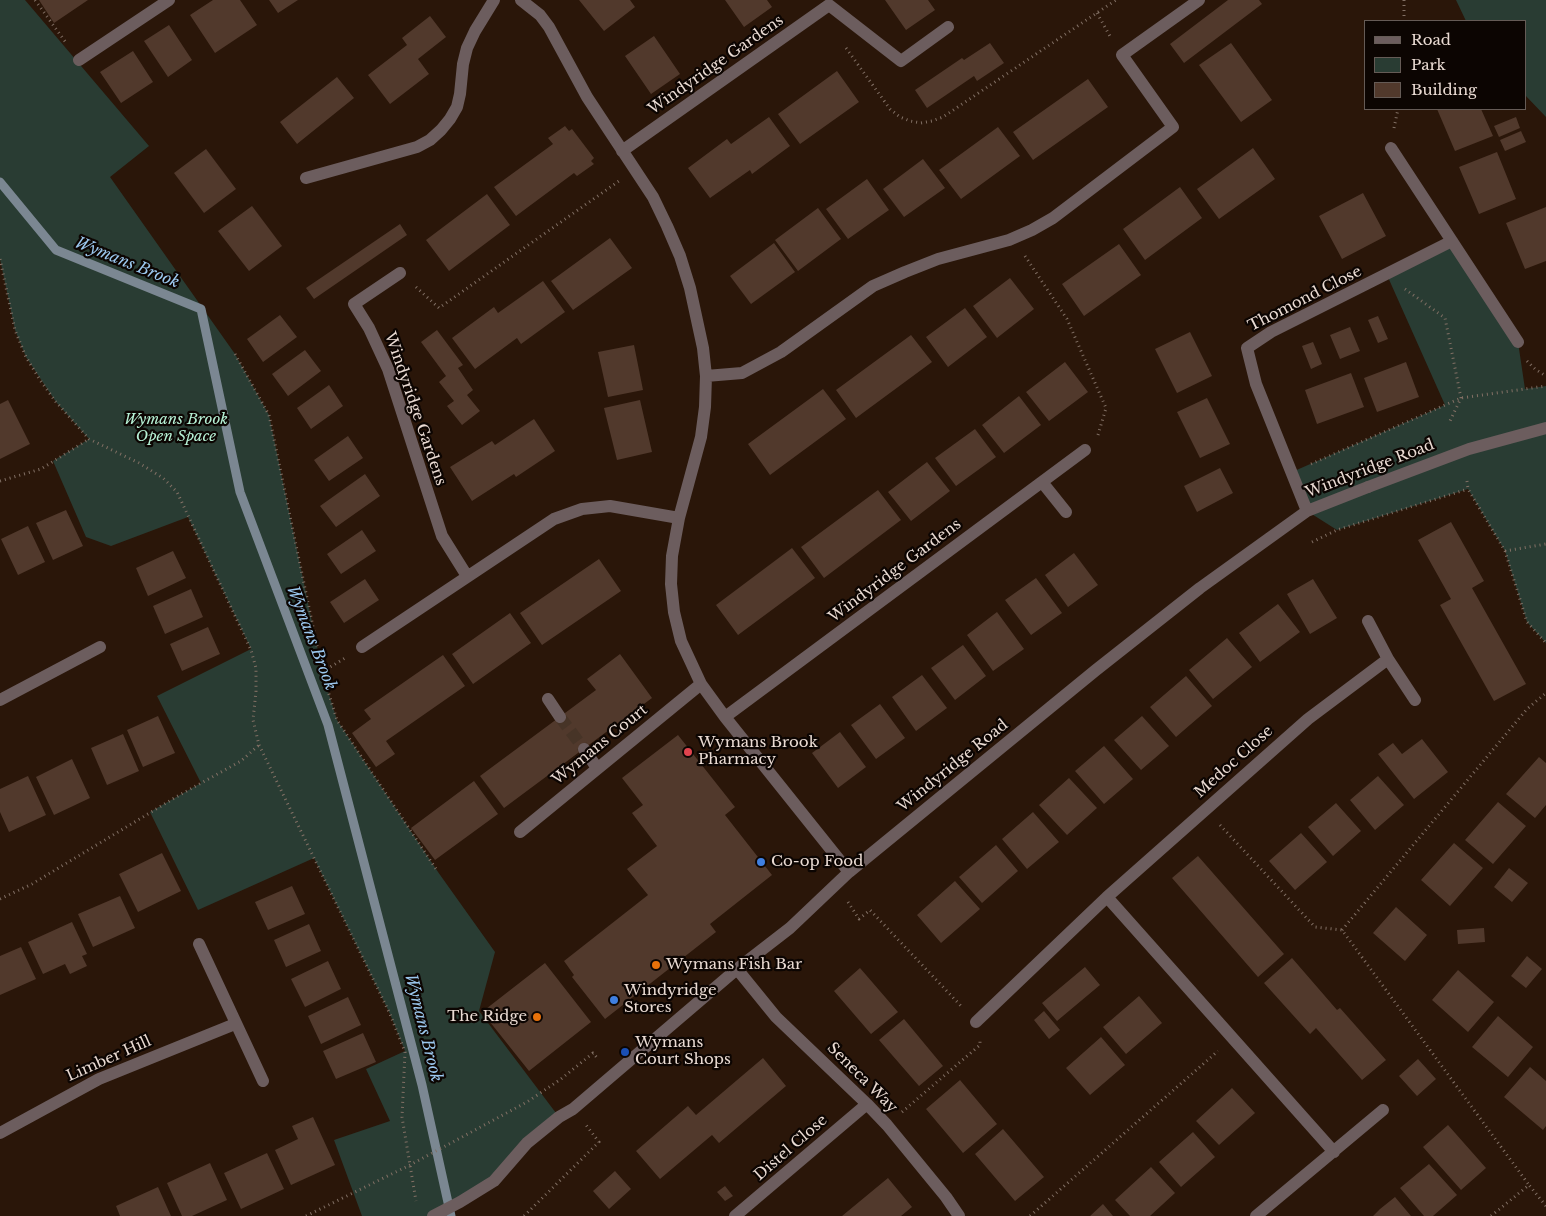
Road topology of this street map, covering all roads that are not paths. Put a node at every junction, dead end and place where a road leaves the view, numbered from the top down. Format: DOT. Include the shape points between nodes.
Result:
graph roads {
  1 [pos="170,0"];
  2 [pos="494,0"];
  3 [pos="521,0"];
  4 [pos="1200,0"];
  5 [pos="948,27"];
  6 [pos="79,60"];
  7 [pos="1391,148"];
  8 [pos="622,151"];
  9 [pos="306,178"];
  10 [pos="1452,241"];
  11 [pos="400,273"];
  12 [pos="1518,342"];
  13 [pos="706,376"];
  14 [pos="1546,428"];
  15 [pos="1085,450"];
  16 [pos="1042,482"];
  17 [pos="1307,511"];
  18 [pos="1066,512"];
  19 [pos="679,518"];
  20 [pos="468,576"];
  21 [pos="1368,621"];
  22 [pos="100,647"];
  23 [pos="362,647"];
  24 [pos="1388,659"];
  25 [pos="701,684"];
  26 [pos="548,699"];
  27 [pos="0,700"];
  28 [pos="1415,700"];
  29 [pos="560,717"];
  30 [pos="725,718"];
  31 [pos="584,749"];
  32 [pos="597,768"];
  33 [pos="520,832"];
  34 [pos="849,872"];
  35 [pos="1107,897"];
  36 [pos="199,944"];
  37 [pos="737,968"];
  38 [pos="976,1022"];
  39 [pos="235,1024"];
  40 [pos="263,1081"];
  41 [pos="867,1104"];
  42 [pos="1383,1110"];
  43 [pos="0,1133"];
  44 [pos="1334,1152"];
  45 [pos="433,1216"];
  46 [pos="734,1216"];
  47 [pos="959,1216"];
  48 [pos="1256,1216"];
  1 -- 6 [label="street"];
  2 -- 9 [label="street" via="467,48 456,107 441,130 417,146"];
  3 -- 8 [label="street" via="549,27 587,97"];
  4 -- 13 [label="street" via="1122,55 1174,127 1053,218 1032,230 1009,240 938,259 873,286 781,352 742,373"];
  5 -- 8 [label="street, Windyridge Gardens" via="901,61 829,6"];
  7 -- 10 [label="street"];
  8 -- 13 [label="street" via="664,219 680,256 690,288"];
  10 -- 12 [label="street"];
  10 -- 17 [label="street, Thomond Close" via="1271,332 1247,348 1256,384"];
  11 -- 20 [label="street, Windyridge Gardens" via="354,304 388,369 442,536"];
  13 -- 19 [label="street" via="701,437"];
  14 -- 17 [label="street, Windyridge Road, bridge" via="1469,449"];
  15 -- 16 [label="street, Windyridge Gardens"];
  16 -- 18 [label="street"];
  16 -- 30 [label="street, Windyridge Gardens"];
  17 -- 34 [label="street, Windyridge Road" via="1200,588 1111,658"];
  19 -- 20 [label="street" via="610,506 568,513"];
  19 -- 25 [label="street" via="672,556 674,612 681,641"];
  20 -- 23 [label="street"];
  21 -- 24 [label="street"];
  22 -- 27 [label="street"];
  24 -- 28 [label="street"];
  24 -- 35 [label="street, Medoc Close" via="1308,719"];
  25 -- 30 [label="street"];
  25 -- 32 [label="street, Wymans Court"];
  26 -- 29 [label="street"];
  30 -- 34 [label="street"];
  31 -- 32 [label="street"];
  32 -- 33 [label="street, Wymans Court"];
  34 -- 37 [label="street, Windyridge Road" via="790,928"];
  35 -- 38 [label="street, Medoc Close"];
  35 -- 44 [label="street"];
  36 -- 39 [label="street"];
  37 -- 41 [label="street, Seneca Way" via="776,1017"];
  37 -- 45 [label="street, Windyridge Road" via="573,1109 527,1143 494,1181"];
  39 -- 40 [label="street"];
  39 -- 43 [label="street, Limber Hill" via="99,1079"];
  41 -- 46 [label="street, Distel Close"];
  41 -- 47 [label="street, Seneca Way"];
  42 -- 44 [label="street"];
  44 -- 48 [label="street"];
}
